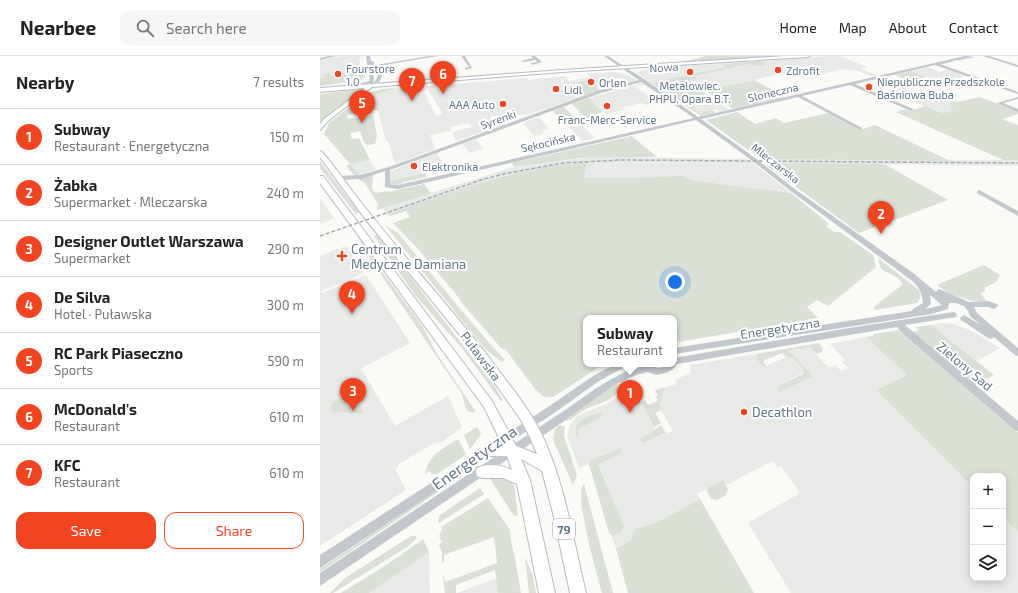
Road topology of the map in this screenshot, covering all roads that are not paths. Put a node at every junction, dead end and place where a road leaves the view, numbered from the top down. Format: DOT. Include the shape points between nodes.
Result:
graph roads {
  1 [pos="335,56"];
  2 [pos="370,56"];
  3 [pos="436,56"];
  4 [pos="463,56"];
  5 [pos="606,56"];
  6 [pos="808,56"];
  7 [pos="970,56"];
  8 [pos="985,56"];
  9 [pos="535,57"];
  10 [pos="320,59"];
  11 [pos="407,61"];
  12 [pos="523,61"];
  13 [pos="615,62"];
  14 [pos="532,64"];
  15 [pos="935,64"];
  16 [pos="409,65"];
  17 [pos="1018,66"];
  18 [pos="378,68"];
  19 [pos="466,69"];
  20 [pos="604,69"];
  21 [pos="625,69"];
  22 [pos="643,80"];
  23 [pos="380,83"];
  24 [pos="850,83"];
  25 [pos="370,85"];
  26 [pos="320,91"];
  27 [pos="1018,94"];
  28 [pos="798,95"];
  29 [pos="1018,98"];
  30 [pos="911,110"];
  31 [pos="1018,110"];
  32 [pos="698,119"];
  33 [pos="320,128"];
  34 [pos="860,129"];
  35 [pos="320,153"];
  36 [pos="386,169"];
  37 [pos="361,177"];
  38 [pos="320,178"];
  39 [pos="339,178"];
  40 [pos="348,188"];
  41 [pos="979,192"];
  42 [pos="1018,214"];
  43 [pos="910,275"];
  44 [pos="920,284"];
  45 [pos="954,300"];
  46 [pos="945,305"];
  47 [pos="968,305"];
  48 [pos="973,313"];
  49 [pos="953,315"];
  50 [pos="934,317"];
  51 [pos="964,318"];
  52 [pos="900,319"];
  53 [pos="841,328"];
  54 [pos="978,328"];
  55 [pos="1011,348"];
  56 [pos="677,351"];
  57 [pos="1018,353"];
  58 [pos="677,359"];
  59 [pos="619,367"];
  60 [pos="644,367"];
  61 [pos="649,367"];
  62 [pos="670,367"];
  63 [pos="1018,427"];
  64 [pos="532,430"];
  65 [pos="509,444"];
  66 [pos="490,450"];
  67 [pos="547,467"];
  68 [pos="482,472"];
  69 [pos="522,480"];
  70 [pos="320,562"];
  71 [pos="320,580"];
  72 [pos="547,593"];
  73 [pos="578,593"];
  1 -- 10 [label="street"];
  2 -- 18 [label="street" via="372,64"];
  2 -- 18 [label="street" via="376,59"];
  2 -- 25 [label="street"];
  3 -- 11 [label="street"];
  4 -- 19 [label="street" via="471,67"];
  5 -- 13 [label="street, Mleczarska"];
  6 -- 21 [label="main road, Nowa"];
  7 -- 15 [label="street, Słoneczna"];
  8 -- 17 [label="street"];
  9 -- 12 [label="street"];
  9 -- 14 [label="street" via="540,62"];
  11 -- 16 [label="street"];
  11 -- 18 [label="street"];
  13 -- 20 [label="street"];
  13 -- 21 [label="street, Mleczarska"];
  15 -- 24 [label="street, Słoneczna"];
  15 -- 27 [label="street"];
  18 -- 23 [label="street"];
  20 -- 21 [label="main road"];
  20 -- 23 [label="main road"];
  21 -- 22 [label="street, Mleczarska"];
  21 -- 25 [label="main road"];
  22 -- 32 [label="street, Mleczarska"];
  22 -- 36 [label="street, Syrenki" via="595,93"];
  23 -- 25 [label="main road"];
  24 -- 28 [label="street, Słoneczna"];
  24 -- 30 [label="street"];
  25 -- 26 [label="main road"];
  25 -- 33 [label="main road" via="326,120"];
  28 -- 32 [label="street, Słoneczna"];
  28 -- 34 [label="street"];
  29 -- 31 [label="street" via="1000,103"];
  32 -- 36 [label="street, Sękocińska" via="391,188 387,186"];
  32 -- 43 [label="street, Mleczarska"];
  35 -- 39 [label="main road, Puławska / 79"];
  36 -- 37 [label="street, Syrenki"];
  37 -- 39 [label="street, Syrenki"];
  37 -- 40 [label="street, Syrenki"];
  38 -- 65 [label="main road, Puławska / 79" via="488,404"];
  39 -- 40 [label="main road, Puławska / 79"];
  40 -- 64 [label="main road, Puławska / 79" via="458,325 513,399"];
  41 -- 42 [label="street"];
  43 -- 44 [label="street, Mleczarska"];
  43 -- 45 [label="street, Mleczarska"];
  44 -- 46 [label="street, Mleczarska"];
  44 -- 52 [label="street, Mleczarska" via="926,294 927,304"];
  45 -- 46 [label="street, Energetyczna"];
  45 -- 47 [label="street, Mleczarska"];
  46 -- 49 [label="street, Mleczarska"];
  46 -- 52 [label="street, Energetyczna"];
  47 -- 48 [label="street"];
  47 -- 48 [label="street" via="994,306"];
  48 -- 51 [label="street" via="970,317"];
  48 -- 55 [label="street"];
  49 -- 50 [label="street, Energetyczna"];
  49 -- 51 [label="street"];
  50 -- 52 [label="street, Energetyczna"];
  50 -- 54 [label="street" via="955,319"];
  51 -- 54 [label="street"];
  52 -- 53 [label="street, Energetyczna"];
  52 -- 63 [label="street, Zielony Sad" via="907,333"];
  53 -- 56 [label="street, Energetyczna"];
  53 -- 58 [label="street, Energetyczna"];
  54 -- 55 [label="street"];
  55 -- 57 [label="street"];
  59 -- 64 [label="street, Energetyczna" via="607,372"];
  60 -- 64 [label="street, Energetyczna" via="613,380 577,408"];
  61 -- 62 [label="street, Energetyczna" via="657,371"];
  64 -- 65 [label="street, Energetyczna"];
  64 -- 67 [label="main road, Puławska / 79"];
  65 -- 66 [label="main road"];
  65 -- 67 [label="main road"];
  65 -- 68 [label="street, Energetyczna"];
  65 -- 69 [label="main road, Puławska / 79"];
  66 -- 70 [label="street, Energetyczna"];
  67 -- 73 [label="main road, Puławska / 79"];
  68 -- 69 [label="main road" via="503,472"];
  68 -- 71 [label="street, Energetyczna"];
  69 -- 72 [label="main road, Puławska / 79"];
}
